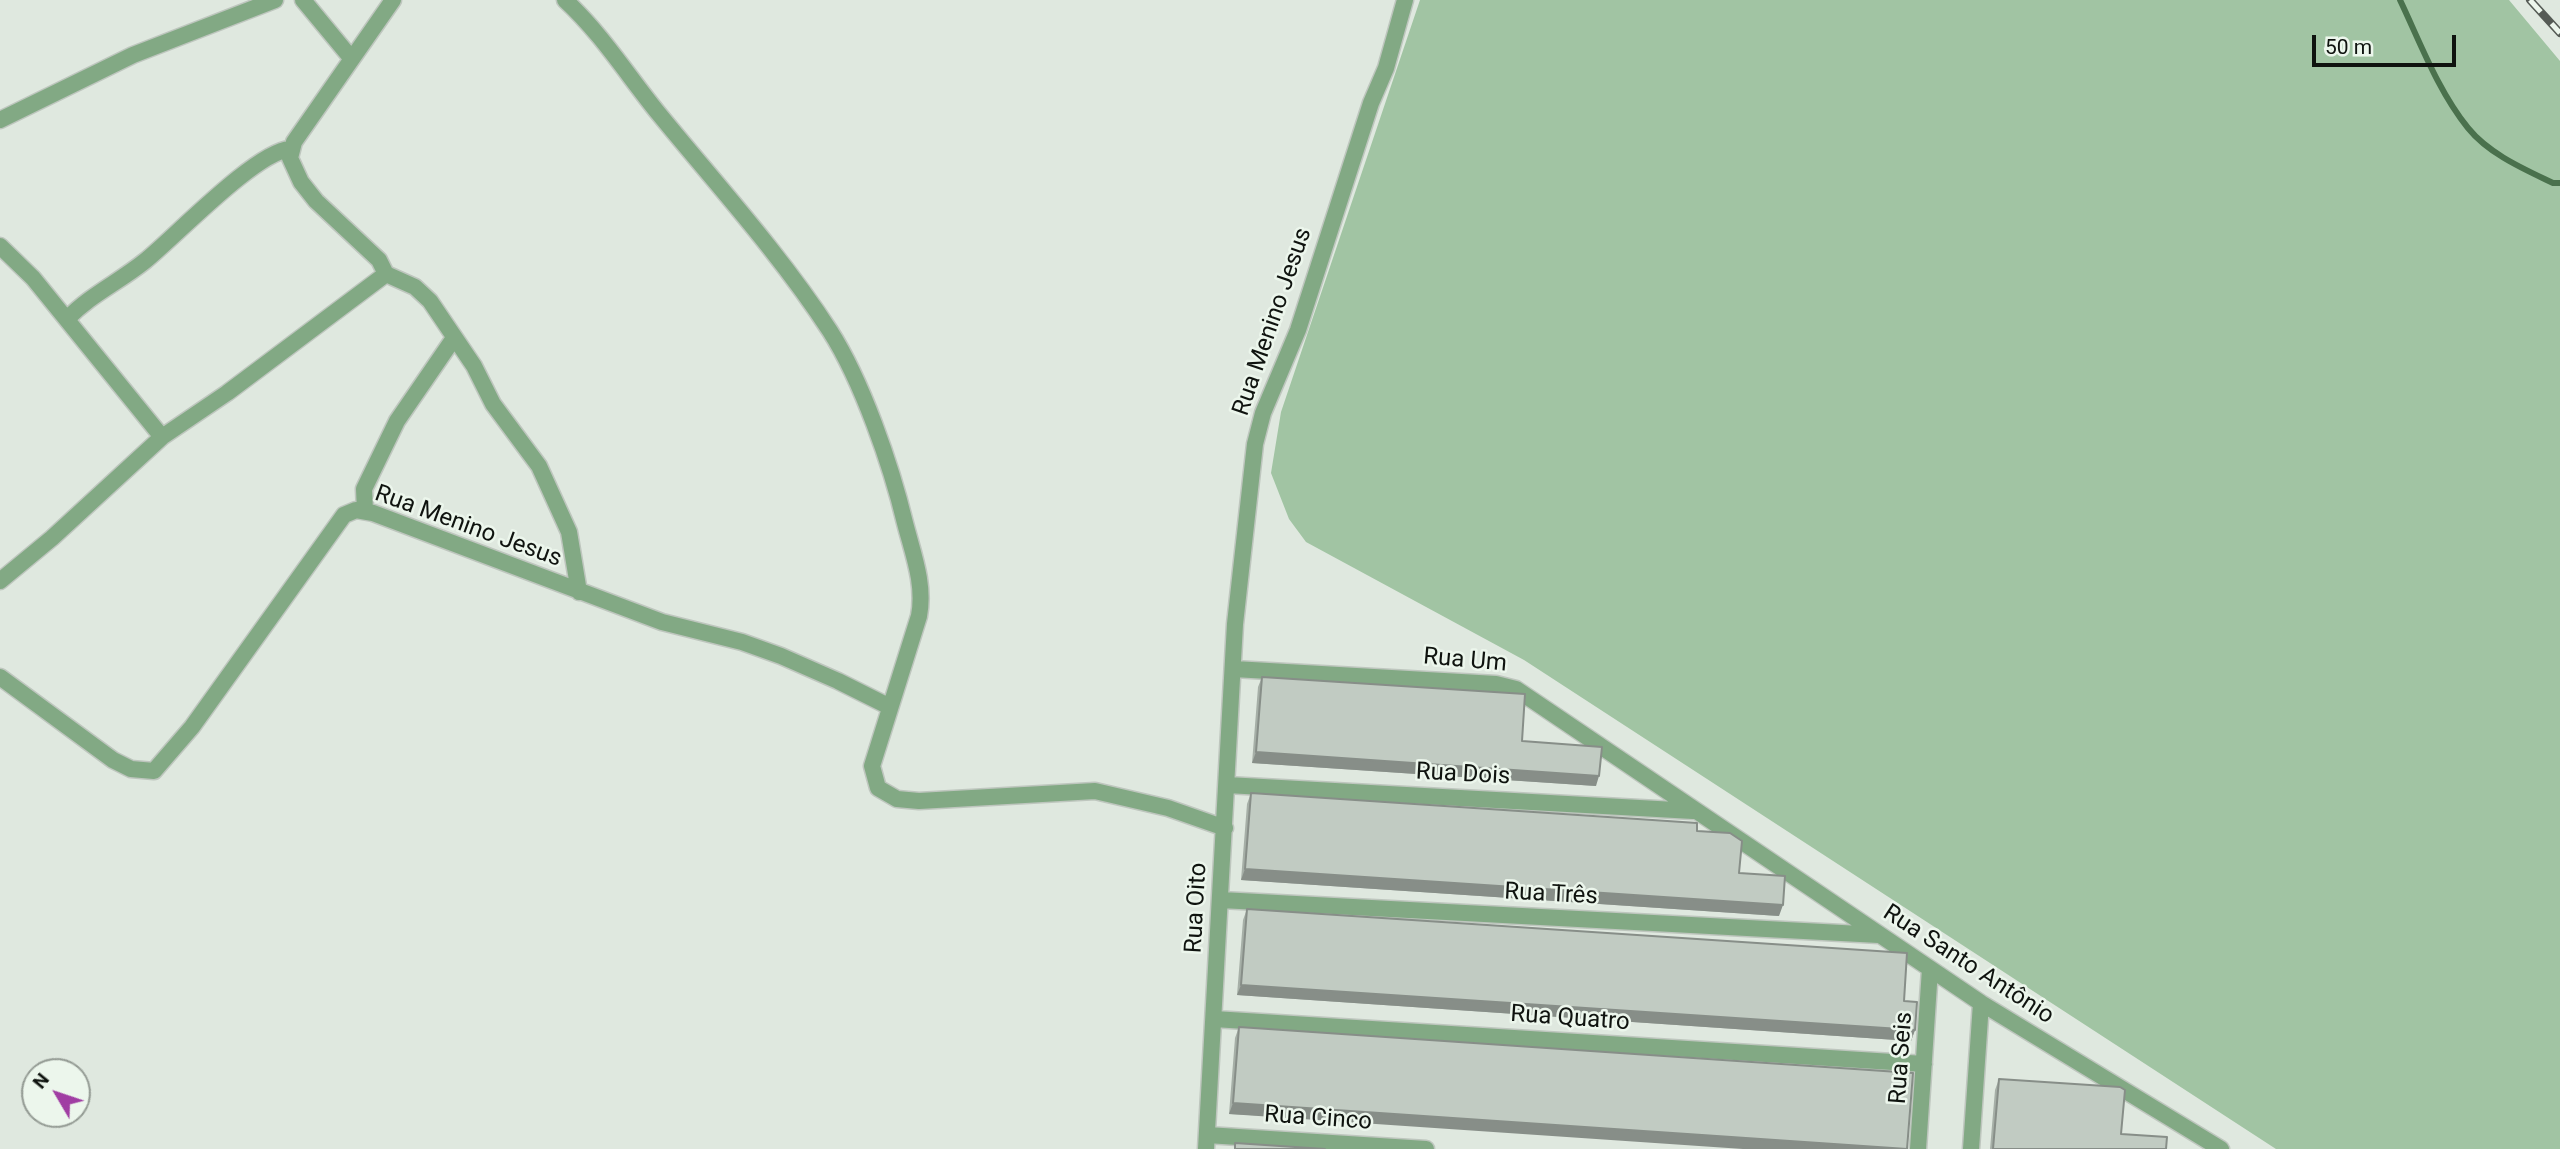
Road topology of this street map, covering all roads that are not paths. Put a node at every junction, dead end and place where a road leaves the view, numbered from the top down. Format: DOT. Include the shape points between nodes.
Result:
graph roads {
  1 [pos="275,0"];
  2 [pos="303,0"];
  3 [pos="393,0"];
  4 [pos="565,0"];
  5 [pos="1405,0"];
  6 [pos="351,58"];
  7 [pos="0,120"];
  8 [pos="290,149"];
  9 [pos="0,246"];
  10 [pos="387,274"];
  11 [pos="67,319"];
  12 [pos="454,338"];
  13 [pos="162,438"];
  14 [pos="365,511"];
  15 [pos="0,581"];
  16 [pos="579,592"];
  17 [pos="1234,669"];
  18 [pos="0,677"];
  19 [pos="890,707"];
  20 [pos="1227,785"];
  21 [pos="1696,811"];
  22 [pos="1225,828"];
  23 [pos="1221,900"];
  24 [pos="1880,935"];
  25 [pos="1930,969"];
  26 [pos="1981,1003"];
  27 [pos="1214,1019"];
  28 [pos="1924,1064"];
  29 [pos="1207,1142"];
  30 [pos="1426,1149"];
  31 [pos="1918,1149"];
  32 [pos="1971,1149"];
  33 [pos="2221,1149"];
  1 -- 7 [label="street" via="133,55"];
  2 -- 6 [label="street"];
  3 -- 6 [label="street"];
  4 -- 19 [label="street" via="588,21 778,258 831,333 861,396 903,513 922,592 919,616"];
  5 -- 17 [label="street, Rua Menino Jesus" via="1298,330 1263,413 1238,580"];
  6 -- 8 [label="street"];
  8 -- 10 [label="street" via="301,182 379,260"];
  8 -- 11 [label="street" via="260,164 148,259"];
  9 -- 11 [label="street"];
  10 -- 12 [label="street" via="415,287 430,301"];
  10 -- 13 [label="street"];
  11 -- 13 [label="street"];
  12 -- 14 [label="street" via="397,421 364,489"];
  12 -- 16 [label="street" via="550,486 569,532"];
  13 -- 15 [label="street"];
  14 -- 16 [label="street, Rua Menino Jesus"];
  14 -- 18 [label="street, Rua Menino Jesus" via="344,515 328,534 289,595 154,771 131,769 113,760"];
  16 -- 19 [label="street, Rua Menino Jesus" via="780,656"];
  17 -- 20 [label="street, Rua Oito"];
  17 -- 21 [label="street, Rua Um" via="1496,684 1516,689"];
  19 -- 22 [label="street" via="872,773 878,789 897,799 943,801 1095,791 1148,802"];
  20 -- 21 [label="street, Rua Dois"];
  20 -- 22 [label="street, Rua Oito"];
  21 -- 24 [label="street, Rua Santo Antônio"];
  22 -- 23 [label="street, Rua Oito"];
  23 -- 24 [label="street, Rua Três"];
  23 -- 27 [label="street, Rua Oito"];
  24 -- 25 [label="street, Rua Santo Antônio"];
  25 -- 26 [label="street, Rua Santo Antônio"];
  25 -- 28 [label="street, Rua Seis"];
  26 -- 32 [label="street"];
  26 -- 33 [label="street, Rua Santo Antônio"];
  27 -- 28 [label="street, Rua Quatro"];
  27 -- 29 [label="street, Rua Oito"];
  28 -- 31 [label="street, Rua Seis"];
  29 -- 30 [label="street, Rua Cinco"];
}
